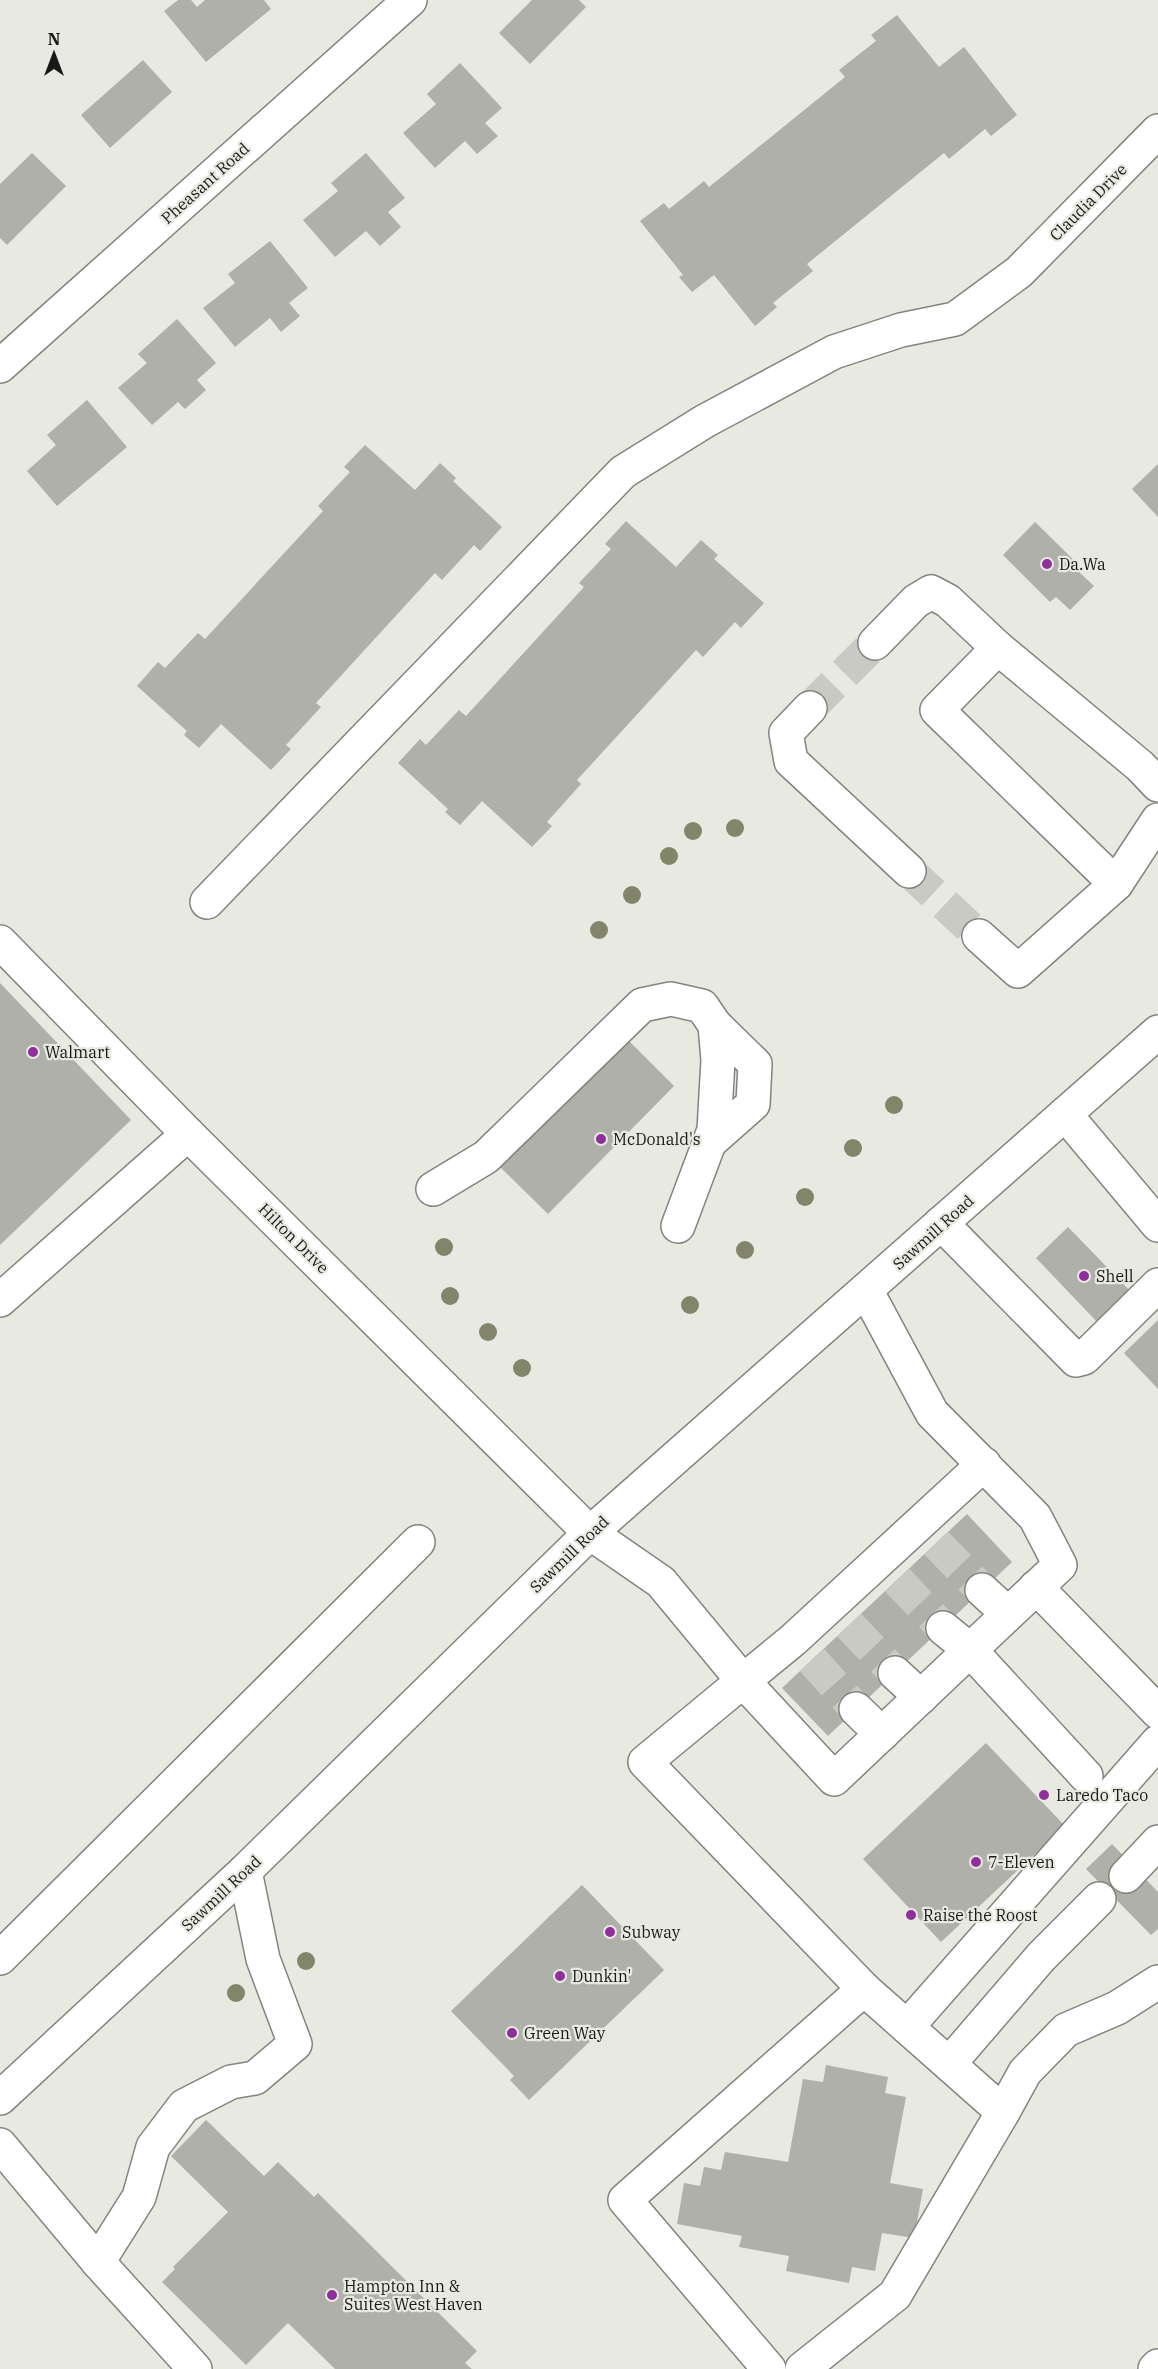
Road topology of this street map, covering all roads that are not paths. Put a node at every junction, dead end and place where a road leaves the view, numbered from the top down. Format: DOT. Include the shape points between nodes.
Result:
graph roads {
  1 [pos="410,0"];
  2 [pos="1158,131"];
  3 [pos="0,366"];
  4 [pos="875,643"];
  5 [pos="998,648"];
  6 [pos="810,708"];
  7 [pos="1158,785"];
  8 [pos="1156,830"];
  9 [pos="909,871"];
  10 [pos="1116,884"];
  11 [pos="207,902"];
  12 [pos="979,936"];
  13 [pos="0,942"];
  14 [pos="1158,1032"];
  15 [pos="1065,1114"];
  16 [pos="188,1134"];
  17 [pos="433,1189"];
  18 [pos="941,1223"];
  19 [pos="1158,1225"];
  20 [pos="678,1226"];
  21 [pos="1158,1285"];
  22 [pos="866,1290"];
  23 [pos="0,1300"];
  24 [pos="984,1464"];
  25 [pos="590,1533"];
  26 [pos="418,1542"];
  27 [pos="1036,1587"];
  28 [pos="982,1590"];
  29 [pos="1008,1614"];
  30 [pos="943,1628"];
  31 [pos="970,1650"];
  32 [pos="895,1673"];
  33 [pos="743,1681"];
  34 [pos="921,1697"];
  35 [pos="856,1709"];
  36 [pos="1158,1712"];
  37 [pos="882,1734"];
  38 [pos="1158,1742"];
  39 [pos="1086,1776"];
  40 [pos="1158,1842"];
  41 [pos="245,1871"];
  42 [pos="1126,1876"];
  43 [pos="1099,1899"];
  44 [pos="0,1958"];
  45 [pos="1158,1982"];
  46 [pos="864,1989"];
  47 [pos="907,2027"];
  48 [pos="949,2064"];
  49 [pos="0,2098"];
  50 [pos="1003,2112"];
  51 [pos="0,2145"];
  52 [pos="98,2262"];
  53 [pos="195,2369"];
  54 [pos="769,2369"];
  55 [pos="802,2369"];
  1 -- 3 [label="main road, Pheasant Road"];
  2 -- 11 [label="main road, Claudia Drive" via="1019,272 955,320 901,330 834,352 705,421 623,472"];
  4 -- 5 [label="main road" via="916,601 931,592 948,601"];
  5 -- 7 [label="main road"];
  5 -- 10 [label="main road" via="937,710"];
  6 -- 9 [label="main road" via="786,733 791,761"];
  8 -- 10 [label="main road"];
  10 -- 12 [label="main road" via="1018,971"];
  13 -- 16 [label="main road, Hilton Drive"];
  14 -- 15 [label="main road, Sawmill Road"];
  15 -- 18 [label="main road, Sawmill Road"];
  15 -- 19 [label="main road"];
  16 -- 23 [label="main road"];
  16 -- 25 [label="main road, Hilton Drive"];
  17 -- 20 [label="main road" via="486,1157 642,1005 671,999 702,1006 715,1025 718,1060 714,1130"];
  18 -- 21 [label="main road" via="1076,1360 1084,1358"];
  18 -- 22 [label="main road, Sawmill Road"];
  22 -- 24 [label="main road" via="932,1413"];
  22 -- 25 [label="main road, Sawmill Road"];
  24 -- 27 [label="main road" via="1035,1517 1060,1565"];
  24 -- 33 [label="main road" via="926,1534 802,1650"];
  25 -- 33 [label="main road, Hilton Drive" via="661,1582"];
  25 -- 41 [label="main road, Sawmill Road"];
  26 -- 44 [label="main road"];
  27 -- 29 [label="main road"];
  27 -- 36 [label="main road"];
  28 -- 29 [label="main road"];
  29 -- 31 [label="main road"];
  30 -- 31 [label="main road"];
  31 -- 34 [label="main road"];
  31 -- 39 [label="main road"];
  32 -- 34 [label="main road"];
  33 -- 37 [label="main road, Hilton Drive" via="834,1779"];
  33 -- 46 [label="main road" via="645,1762"];
  34 -- 37 [label="main road"];
  35 -- 37 [label="main road"];
  38 -- 47 [label="main road"];
  40 -- 42 [label="main road"];
  41 -- 49 [label="main road, Sawmill Road"];
  41 -- 52 [label="main road" via="263,1959 295,2044 255,2078 231,2082 184,2106 153,2147 139,2197"];
  43 -- 48 [label="main road" via="1041,1957"];
  45 -- 50 [label="main road" via="1117,2008 1066,2030 1025,2072"];
  46 -- 47 [label="main road"];
  46 -- 54 [label="main road" via="625,2200"];
  47 -- 48 [label="main road"];
  48 -- 50 [label="main road"];
  50 -- 55 [label="main road" via="895,2295"];
  51 -- 52 [label="main road"];
  52 -- 53 [label="main road"];
}
